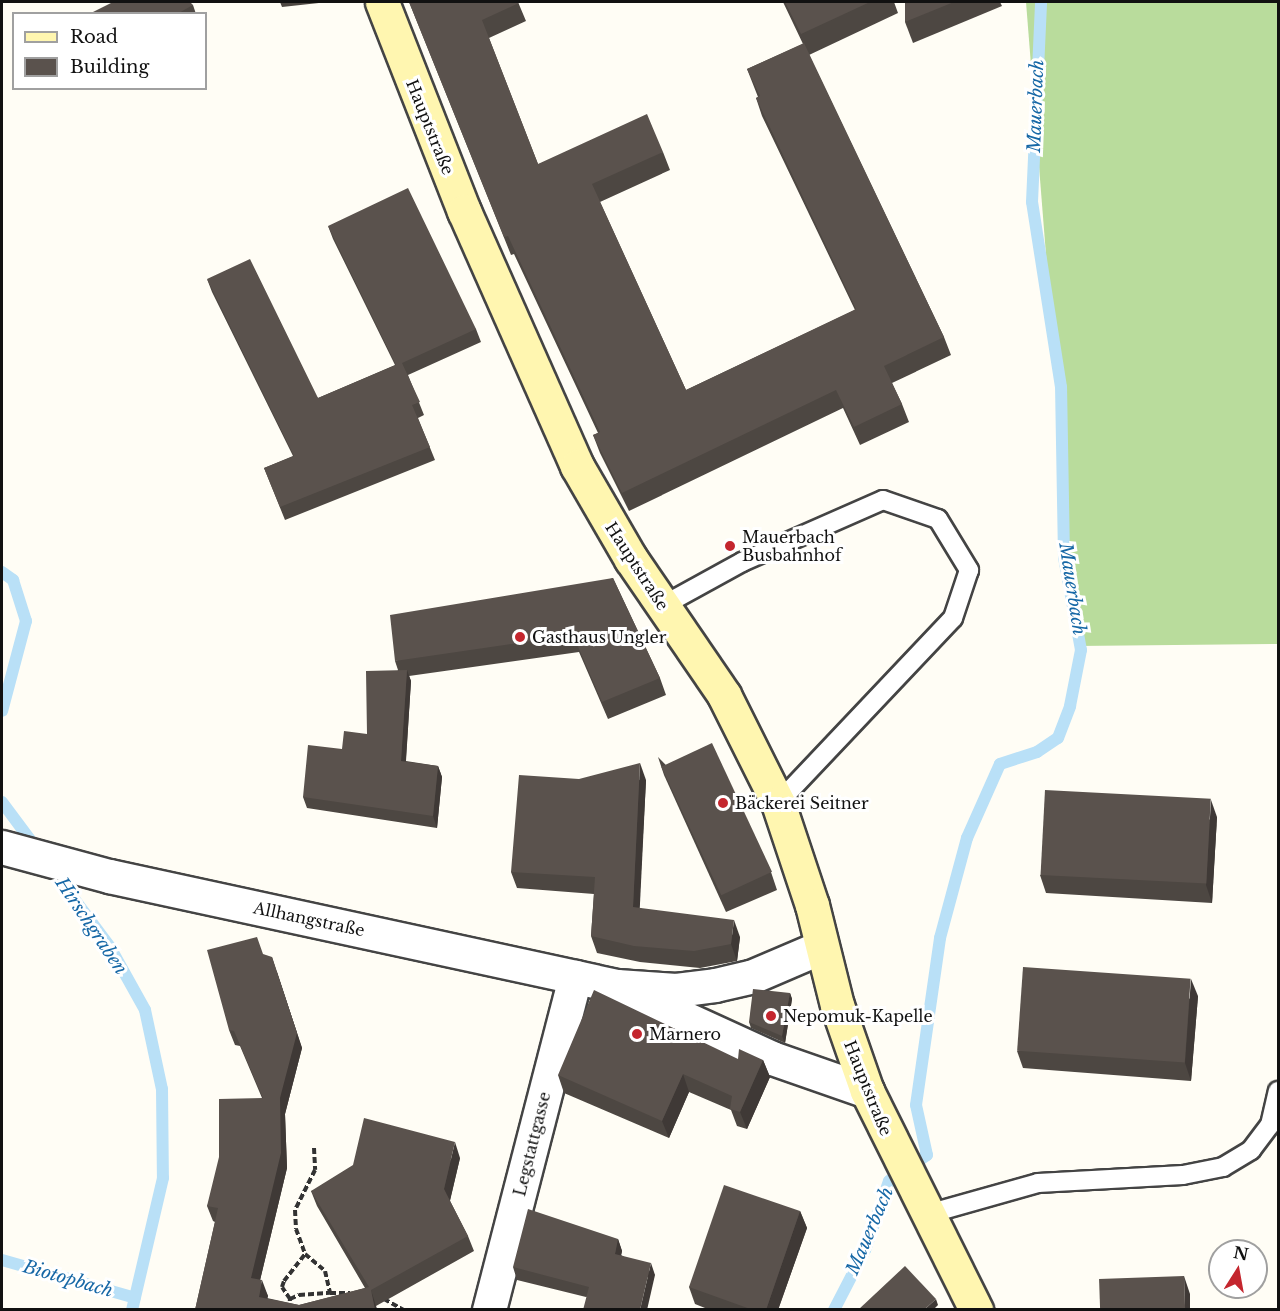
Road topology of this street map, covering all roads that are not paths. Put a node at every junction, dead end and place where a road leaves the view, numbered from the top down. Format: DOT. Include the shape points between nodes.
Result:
graph roads {
  1 [pos="382,2"];
  2 [pos="662,606"];
  3 [pos="778,803"];
  4 [pos="6,849"];
  5 [pos="821,947"];
  6 [pos="574,977"];
  7 [pos="617,986"];
  8 [pos="867,1091"];
  9 [pos="1278,1091"];
  10 [pos="928,1214"];
  11 [pos="489,1310"];
  12 [pos="976,1310"];
  1 -- 2 [label="main road, Hauptstraße" via="464,211 568,448 603,514"];
  2 -- 3 [label="main road, Hauptstraße" via="724,695"];
  2 -- 3 [label="lane" via="742,562 883,500 938,519 969,570 953,618"];
  3 -- 5 [label="main road, Hauptstraße" via="806,885"];
  4 -- 6 [label="street, Allhangstraße" via="110,876"];
  5 -- 7 [label="street, Allhangstraße" via="751,977 714,985 676,990"];
  5 -- 8 [label="main road, Hauptstraße"];
  6 -- 7 [label="street, Allhangstraße"];
  6 -- 11 [label="street, Legstattgasse"];
  7 -- 8 [label="street, Allhangstraße" via="772,1058"];
  8 -- 10 [label="main road, Hauptstraße"];
  9 -- 10 [label="lane" via="1270,1125 1251,1150 1223,1167 1183,1175 1038,1183"];
  10 -- 12 [label="main road"];
}
